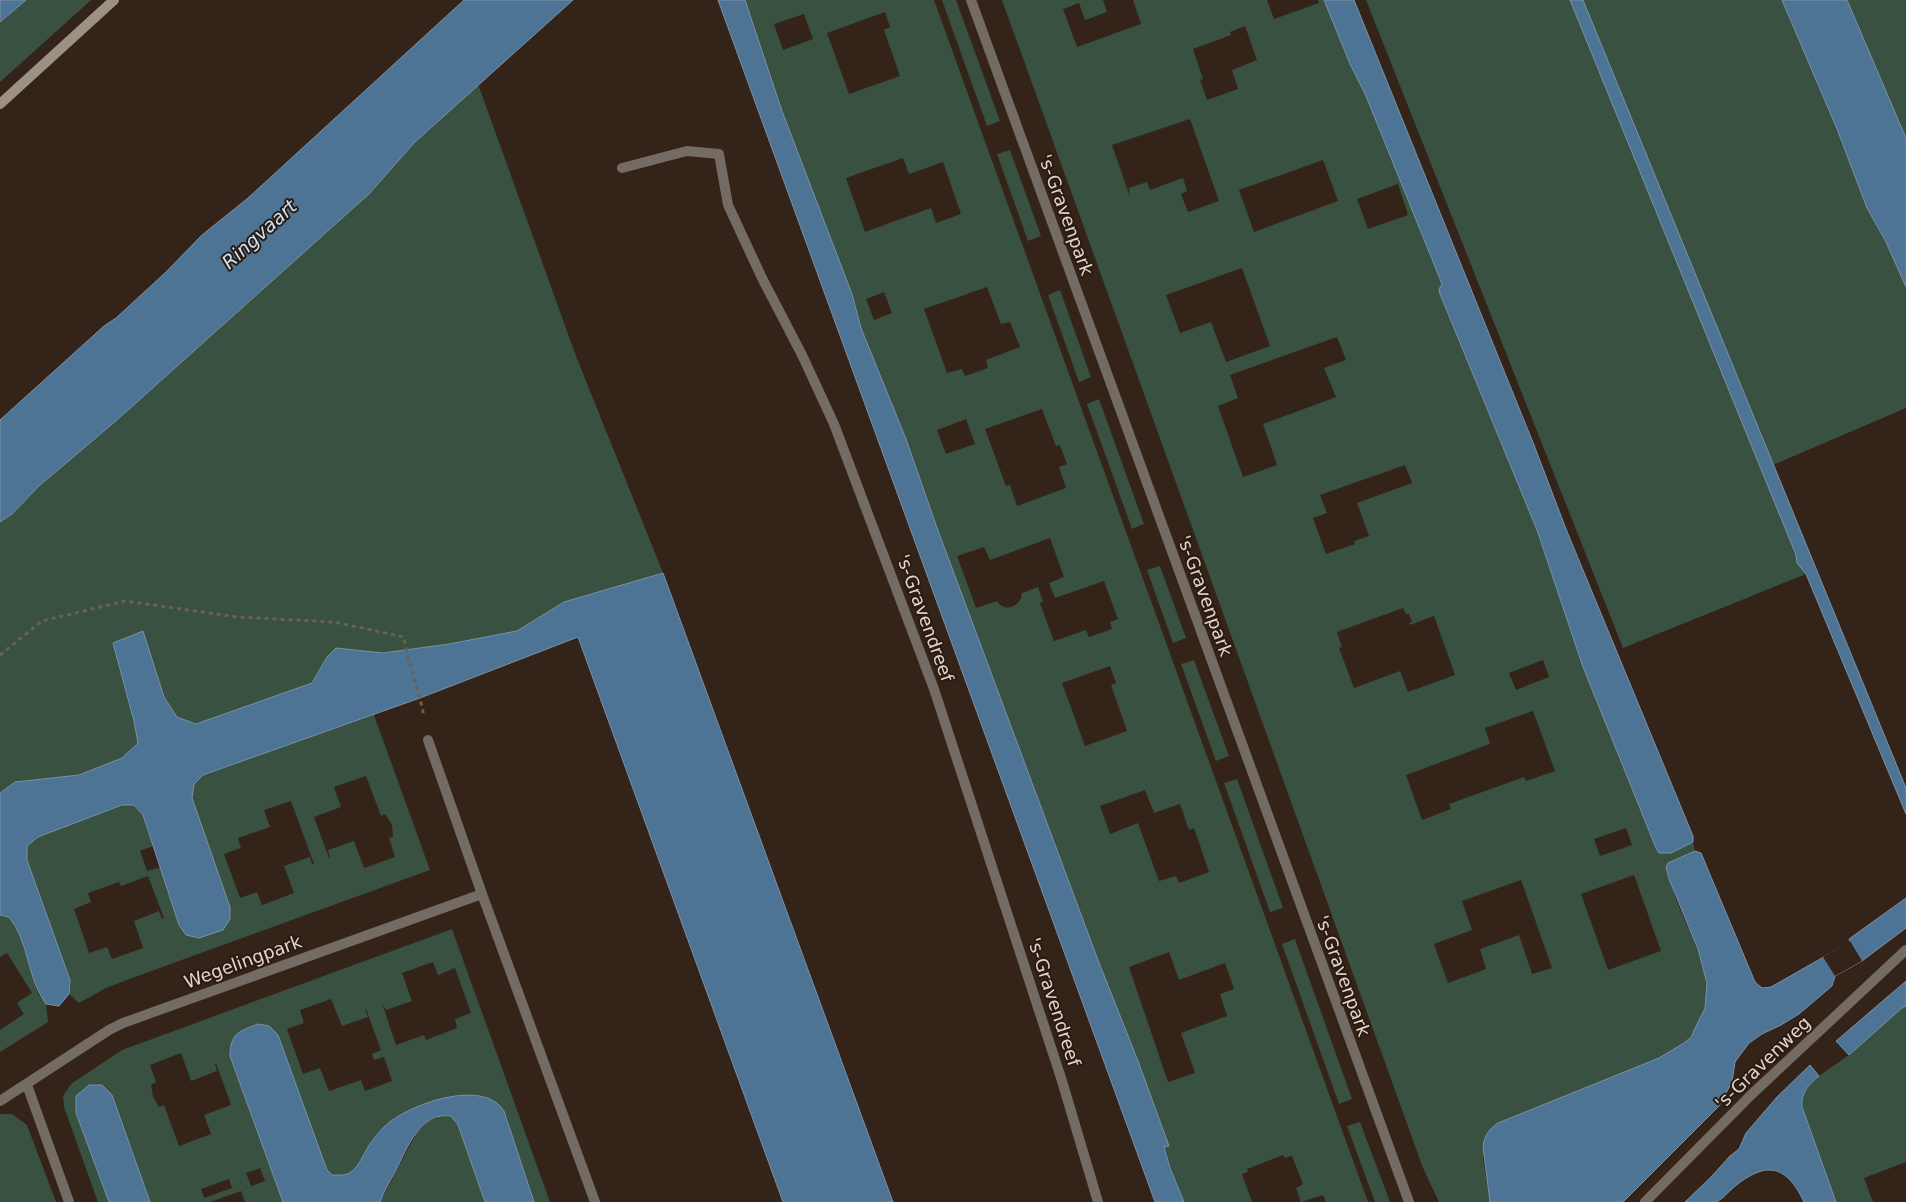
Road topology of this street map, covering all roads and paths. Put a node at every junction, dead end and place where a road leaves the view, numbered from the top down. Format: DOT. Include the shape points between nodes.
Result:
graph roads {
  1 [pos="114,0"];
  2 [pos="971,0"];
  3 [pos="0,104"];
  4 [pos="622,168"];
  5 [pos="0,655"];
  6 [pos="420,698"];
  7 [pos="428,740"];
  8 [pos="482,894"];
  9 [pos="1906,950"];
  10 [pos="27,1085"];
  11 [pos="0,1101"];
  12 [pos="69,1202"];
  13 [pos="595,1202"];
  14 [pos="1098,1202"];
  15 [pos="1409,1202"];
  16 [pos="1645,1202"];
  1 -- 3 [label="street"];
  2 -- 15 [label="street, 's-Gravenpark"];
  4 -- 14 [label="street, 's-Gravendreef" via="687,151 719,154 728,205 834,424 934,689 1060,1072"];
  5 -- 6 [label="path" via="42,621 125,601 237,617 334,622 404,637"];
  7 -- 8 [label="street"];
  8 -- 10 [label="street, Wegelingpark" via="123,1023"];
  8 -- 13 [label="street"];
  9 -- 16 [label="street, 's-Gravenweg" via="1751,1095"];
  10 -- 11 [label="street, Wegelingpark"];
  10 -- 12 [label="street"];
}
